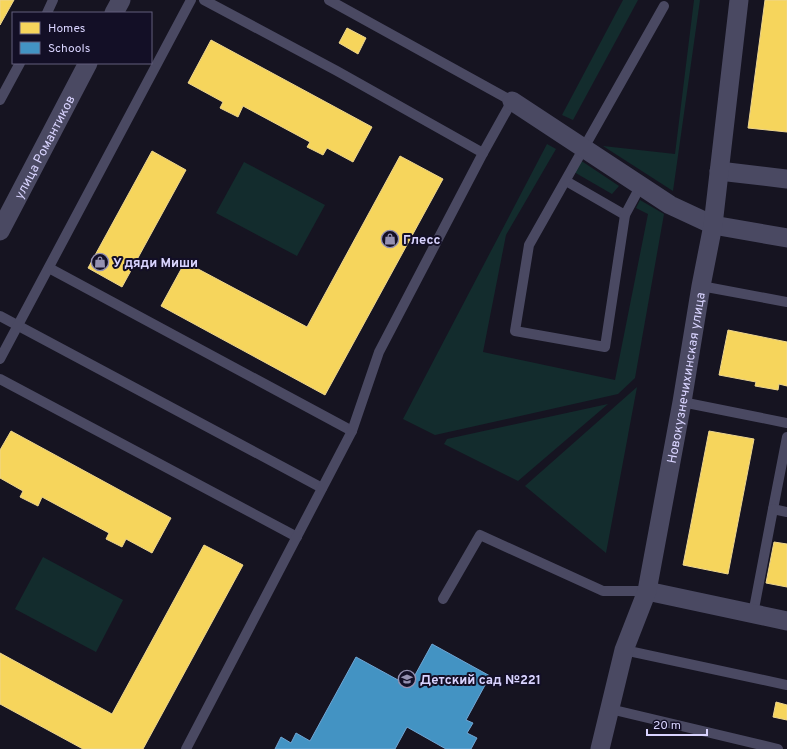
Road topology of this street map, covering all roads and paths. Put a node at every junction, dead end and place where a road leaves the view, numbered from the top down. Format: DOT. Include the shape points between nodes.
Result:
graph roads {
  1 [pos="54,0"];
  2 [pos="121,0"];
  3 [pos="191,0"];
  4 [pos="204,0"];
  5 [pos="329,0"];
  6 [pos="739,0"];
  7 [pos="664,6"];
  8 [pos="47,12"];
  9 [pos="115,12"];
  10 [pos="19,64"];
  11 [pos="87,64"];
  12 [pos="0,100"];
  13 [pos="512,101"];
  14 [pos="584,148"];
  15 [pos="483,154"];
  16 [pos="719,171"];
  17 [pos="787,179"];
  18 [pos="566,181"];
  19 [pos="641,185"];
  20 [pos="625,214"];
  21 [pos="713,224"];
  22 [pos="0,231"];
  23 [pos="787,238"];
  24 [pos="48,268"];
  25 [pos="701,286"];
  26 [pos="787,302"];
  27 [pos="0,316"];
  28 [pos="18,326"];
  29 [pos="0,359"];
  30 [pos="0,379"];
  31 [pos="682,402"];
  32 [pos="787,423"];
  33 [pos="352,431"];
  34 [pos="787,438"];
  35 [pos="322,488"];
  36 [pos="773,509"];
  37 [pos="787,512"];
  38 [pos="297,537"];
  39 [pos="647,591"];
  40 [pos="442,599"];
  41 [pos="753,614"];
  42 [pos="787,621"];
  43 [pos="624,650"];
  44 [pos="787,685"];
  45 [pos="610,709"];
  46 [pos="186,749"];
  47 [pos="600,749"];
  48 [pos="778,749"];
  1 -- 8 [label="lane"];
  2 -- 9 [label="street"];
  3 -- 24 [label="lane"];
  4 -- 15 [label="lane" via="344,74"];
  5 -- 13 [label="lane"];
  6 -- 16 [label="street, Новокузнечихинская улица"];
  7 -- 14 [label="lane"];
  10 -- 12 [label="lane"];
  11 -- 22 [label="street, улица Романтиков"];
  13 -- 14 [label="street"];
  13 -- 15 [label="lane"];
  14 -- 18 [label="lane"];
  14 -- 19 [label="street"];
  15 -- 33 [label="lane" via="379,352"];
  16 -- 17 [label="street"];
  16 -- 21 [label="street, Новокузнечихинская улица"];
  18 -- 20 [label="lane"];
  18 -- 20 [label="lane" via="529,245 515,331 605,348"];
  19 -- 20 [label="lane"];
  19 -- 21 [label="street" via="670,205"];
  21 -- 23 [label="street"];
  21 -- 25 [label="street, Новокузнечихинская улица"];
  24 -- 28 [label="lane"];
  24 -- 33 [label="lane"];
  25 -- 26 [label="lane"];
  25 -- 31 [label="street, Новокузнечихинская улица"];
  27 -- 28 [label="lane"];
  28 -- 29 [label="lane"];
  28 -- 35 [label="lane"];
  30 -- 38 [label="lane"];
  31 -- 32 [label="lane"];
  31 -- 39 [label="street, Новокузнечихинская улица"];
  33 -- 35 [label="lane"];
  34 -- 36 [label="lane"];
  35 -- 38 [label="lane"];
  36 -- 37 [label="lane"];
  36 -- 41 [label="lane"];
  38 -- 46 [label="lane"];
  39 -- 40 [label="lane" via="603,591 480,535"];
  39 -- 41 [label="street"];
  39 -- 43 [label="street, Новокузнечихинская улица"];
  41 -- 42 [label="street"];
  43 -- 44 [label="lane"];
  43 -- 45 [label="street, Новокузнечихинская улица"];
  45 -- 47 [label="street, Новокузнечихинская улица"];
  45 -- 48 [label="lane"];
}
